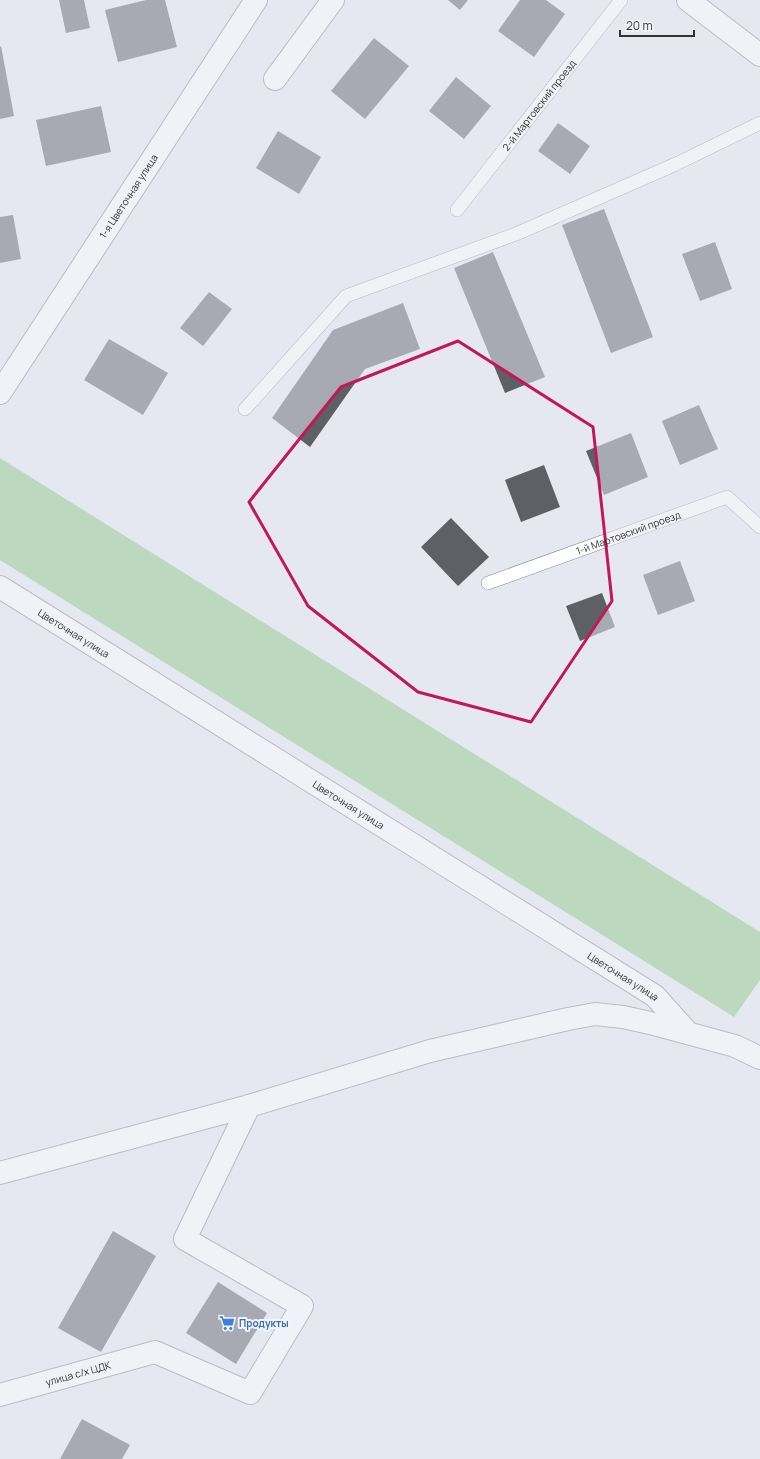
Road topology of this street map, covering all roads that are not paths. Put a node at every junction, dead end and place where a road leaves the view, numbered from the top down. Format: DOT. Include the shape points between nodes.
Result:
graph roads {
  1 [pos="256,0"];
  2 [pos="333,0"];
  3 [pos="621,0"];
  4 [pos="688,0"];
  5 [pos="760,55"];
  6 [pos="275,79"];
  7 [pos="760,123"];
  8 [pos="457,210"];
  9 [pos="0,393"];
  10 [pos="245,409"];
  11 [pos="760,527"];
  12 [pos="488,583"];
  13 [pos="0,587"];
  14 [pos="688,1033"];
  15 [pos="760,1058"];
  16 [pos="249,1106"];
  17 [pos="0,1172"];
  18 [pos="0,1395"];
  1 -- 9 [label="street, 1-я Цветочная улица"];
  2 -- 6 [label="street"];
  3 -- 8 [label="lane, 2-й Мартовский проезд"];
  4 -- 5 [label="street"];
  7 -- 10 [label="lane" via="676,164 516,234 346,296"];
  11 -- 12 [label="lane, 1-й Мартовский проезд" via="727,497"];
  13 -- 14 [label="street, Цветочная улица" via="655,996"];
  14 -- 15 [label="street" via="735,1046"];
  14 -- 16 [label="street" via="623,1017 595,1014 430,1051"];
  16 -- 17 [label="street"];
  16 -- 18 [label="street, улица с/х ЦДК" via="185,1240 302,1306 250,1393 155,1352"];
}
